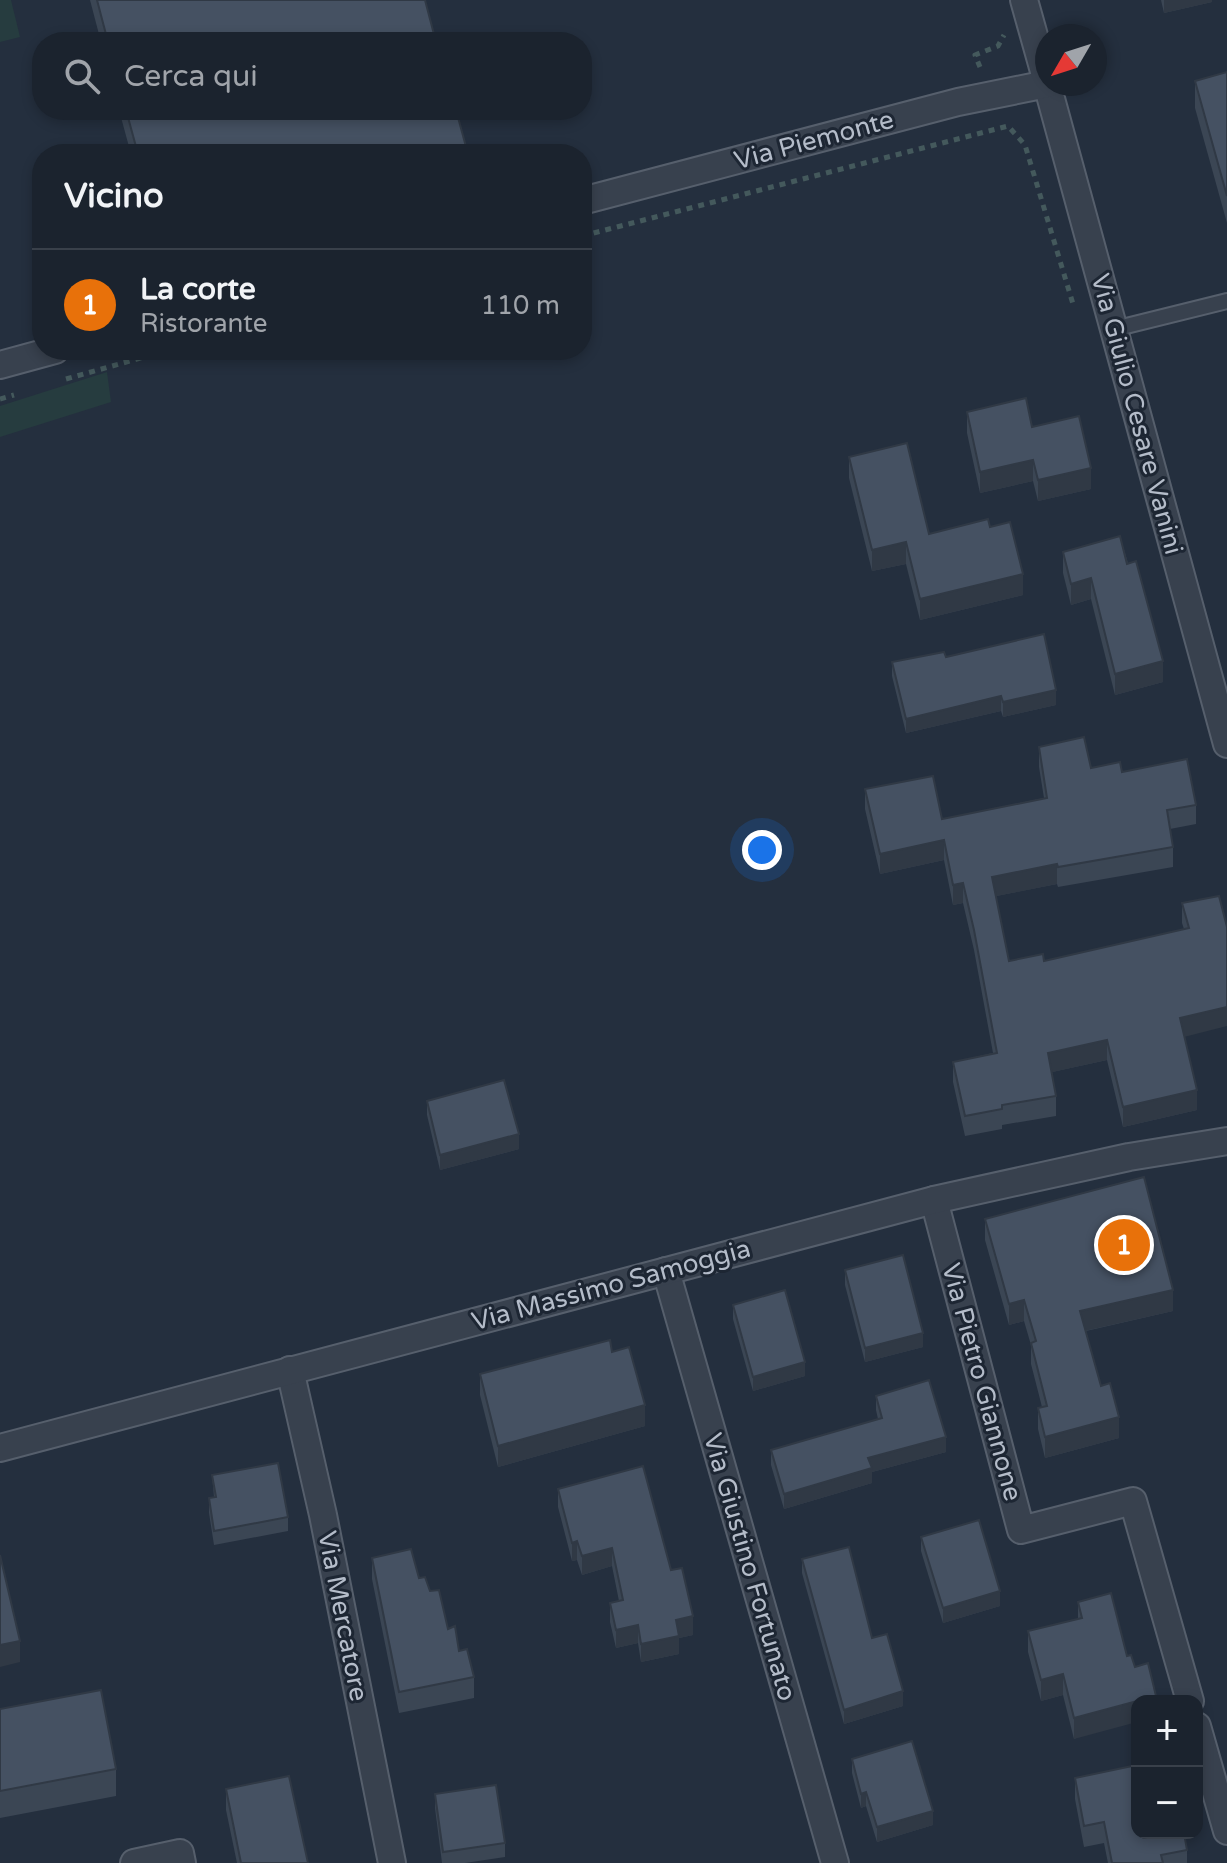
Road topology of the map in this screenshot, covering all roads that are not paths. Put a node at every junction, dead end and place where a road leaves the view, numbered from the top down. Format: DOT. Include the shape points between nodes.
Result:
graph roads {
  1 [pos="1024,0"];
  2 [pos="1035,40"];
  3 [pos="1035,86"];
  4 [pos="1051,96"];
  5 [pos="592,198"];
  6 [pos="1227,301"];
  7 [pos="1114,329"];
  8 [pos="32,356"];
  9 [pos="0,365"];
  10 [pos="1227,744"];
  11 [pos="1227,1141"];
  12 [pos="934,1200"];
  13 [pos="666,1271"];
  14 [pos="290,1370"];
  15 [pos="0,1448"];
  16 [pos="1188,1695"];
  17 [pos="1203,1747"];
  18 [pos="1227,1831"];
  19 [pos="134,1863"];
  20 [pos="182,1863"];
  21 [pos="392,1863"];
  22 [pos="835,1863"];
  1 -- 2 [label="street, Via Giulio Cesare Vanini"];
  3 -- 5 [label="street, Via Piemonte"];
  4 -- 7 [label="street, Via Giulio Cesare Vanini"];
  6 -- 7 [label="lane"];
  7 -- 10 [label="street, Via Giulio Cesare Vanini"];
  8 -- 9 [label="street"];
  11 -- 12 [label="street, Via Massimo Samoggia"];
  12 -- 13 [label="street, Via Massimo Samoggia"];
  12 -- 16 [label="street, Via Pietro Giannone" via="1021,1530 1133,1501"];
  13 -- 14 [label="street, Via Massimo Samoggia"];
  13 -- 22 [label="street, Via Giustino Fortunato"];
  14 -- 15 [label="street, Via Massimo Samoggia"];
  14 -- 21 [label="street, Via Mercatore"];
  17 -- 18 [label="street"];
  19 -- 20 [label="street" via="180,1853"];
}
